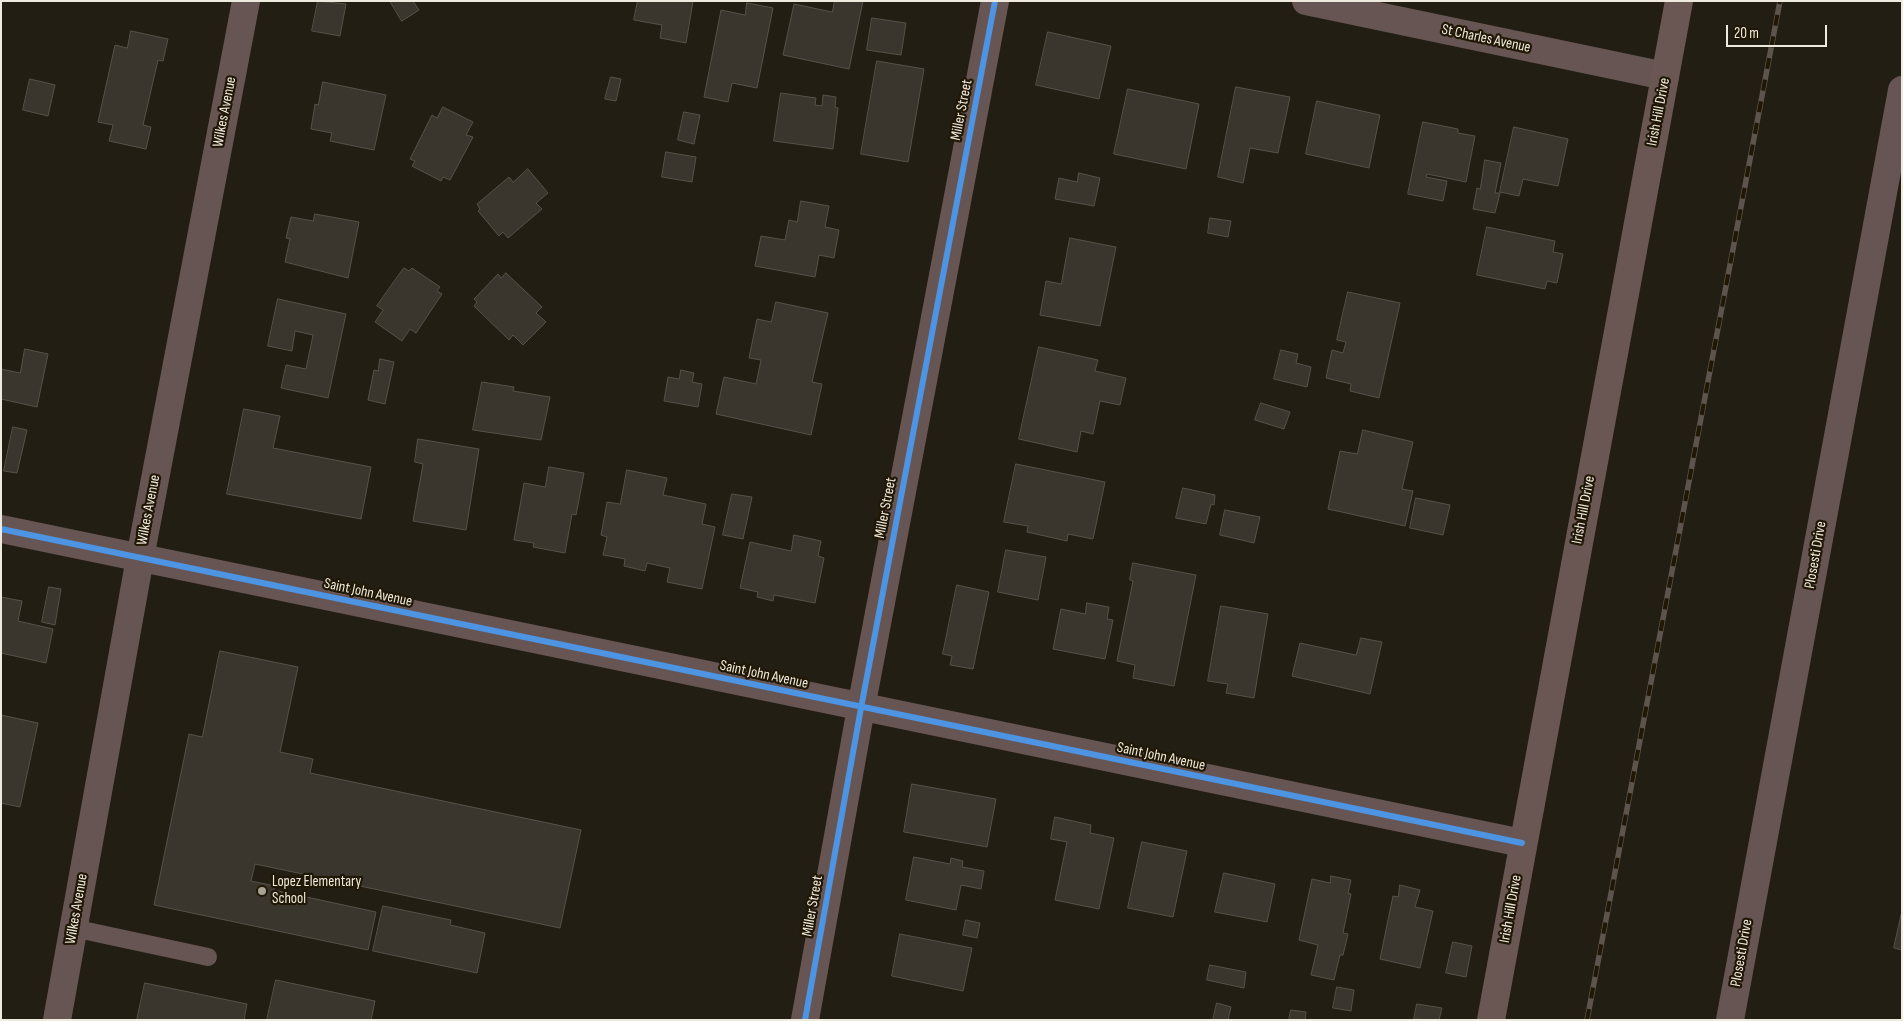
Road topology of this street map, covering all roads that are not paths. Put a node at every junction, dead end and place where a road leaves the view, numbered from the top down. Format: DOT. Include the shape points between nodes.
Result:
graph roads {
  1 [pos="246,1"];
  2 [pos="995,1"];
  3 [pos="1306,1"];
  4 [pos="1679,1"];
  5 [pos="1665,76"];
  6 [pos="1902,90"];
  7 [pos="1,529"];
  8 [pos="140,558"];
  9 [pos="861,708"];
  10 [pos="1522,843"];
  11 [pos="73,928"];
  12 [pos="208,957"];
  13 [pos="57,1020"];
  14 [pos="806,1020"];
  15 [pos="1491,1020"];
  16 [pos="1730,1020"];
  1 -- 8 [label="street, Wilkes Avenue"];
  2 -- 9 [label="street, Miller Street"];
  3 -- 5 [label="street, St Charles Avenue"];
  4 -- 5 [label="main road, Irish Hill Drive"];
  5 -- 10 [label="main road, Irish Hill Drive"];
  6 -- 16 [label="street, Plosesti Drive"];
  7 -- 8 [label="street, Saint John Avenue"];
  8 -- 9 [label="street, Saint John Avenue"];
  8 -- 11 [label="street, Wilkes Avenue"];
  9 -- 10 [label="street, Saint John Avenue"];
  9 -- 14 [label="street, Miller Street"];
  10 -- 15 [label="main road, Irish Hill Drive"];
  11 -- 12 [label="lane"];
  11 -- 13 [label="street, Wilkes Avenue"];
}
